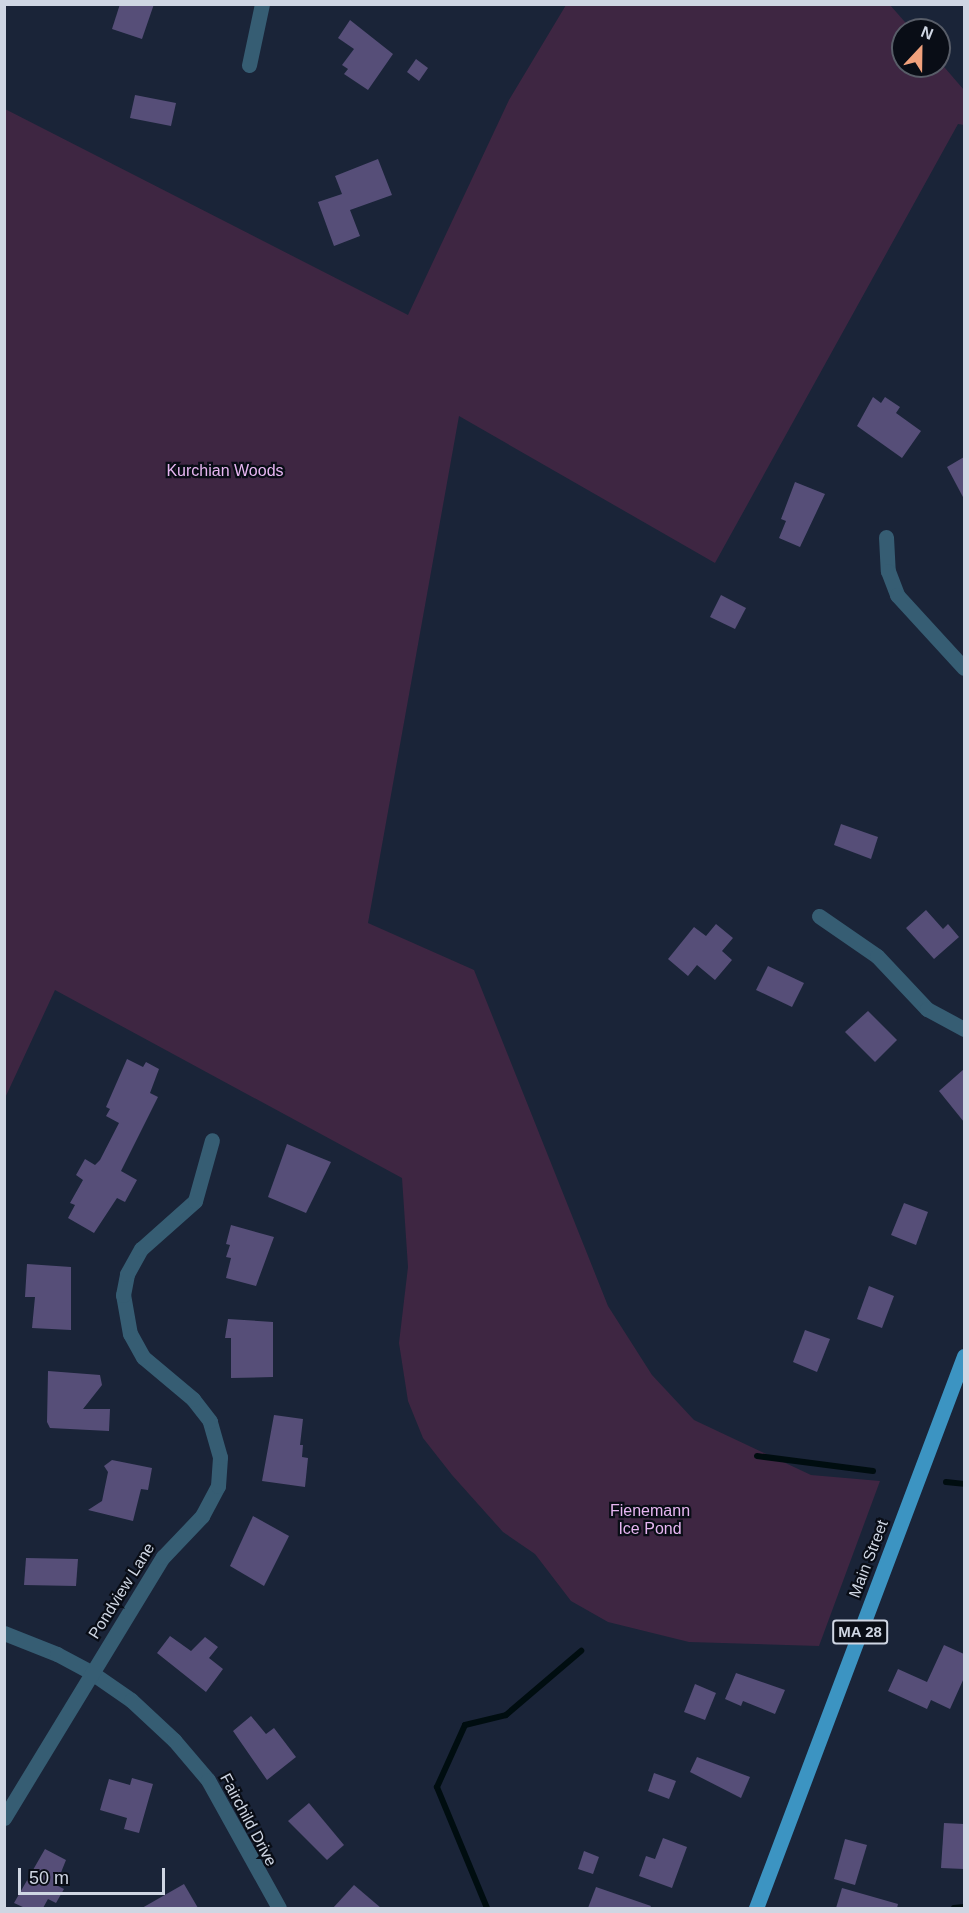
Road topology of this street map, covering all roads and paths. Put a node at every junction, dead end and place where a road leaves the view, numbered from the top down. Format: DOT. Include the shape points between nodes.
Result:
graph roads {
  1 [pos="262,4"];
  2 [pos="249,65"];
  3 [pos="886,537"];
  4 [pos="964,668"];
  5 [pos="819,916"];
  6 [pos="964,1029"];
  7 [pos="212,1140"];
  8 [pos="964,1356"];
  9 [pos="4,1634"];
  10 [pos="92,1673"];
  11 [pos="4,1818"];
  12 [pos="279,1908"];
  13 [pos="756,1908"];
  1 -- 2 [label="street"];
  3 -- 4 [label="street" via="888,570 897,595"];
  5 -- 6 [label="street" via="877,956 927,1009"];
  7 -- 10 [label="street, Pondview Lane" via="195,1201 141,1249 127,1274 123,1295 130,1334 143,1357 188,1395 210,1421 220,1457 220,1479 207,1510 163,1557"];
  8 -- 13 [label="main road, Main Street / MA 28"];
  9 -- 10 [label="street, Fairchild Drive" via="57,1654"];
  10 -- 11 [label="street, Pondview Lane"];
  10 -- 12 [label="street, Fairchild Drive" via="151,1717 193,1761 226,1810"];
}
